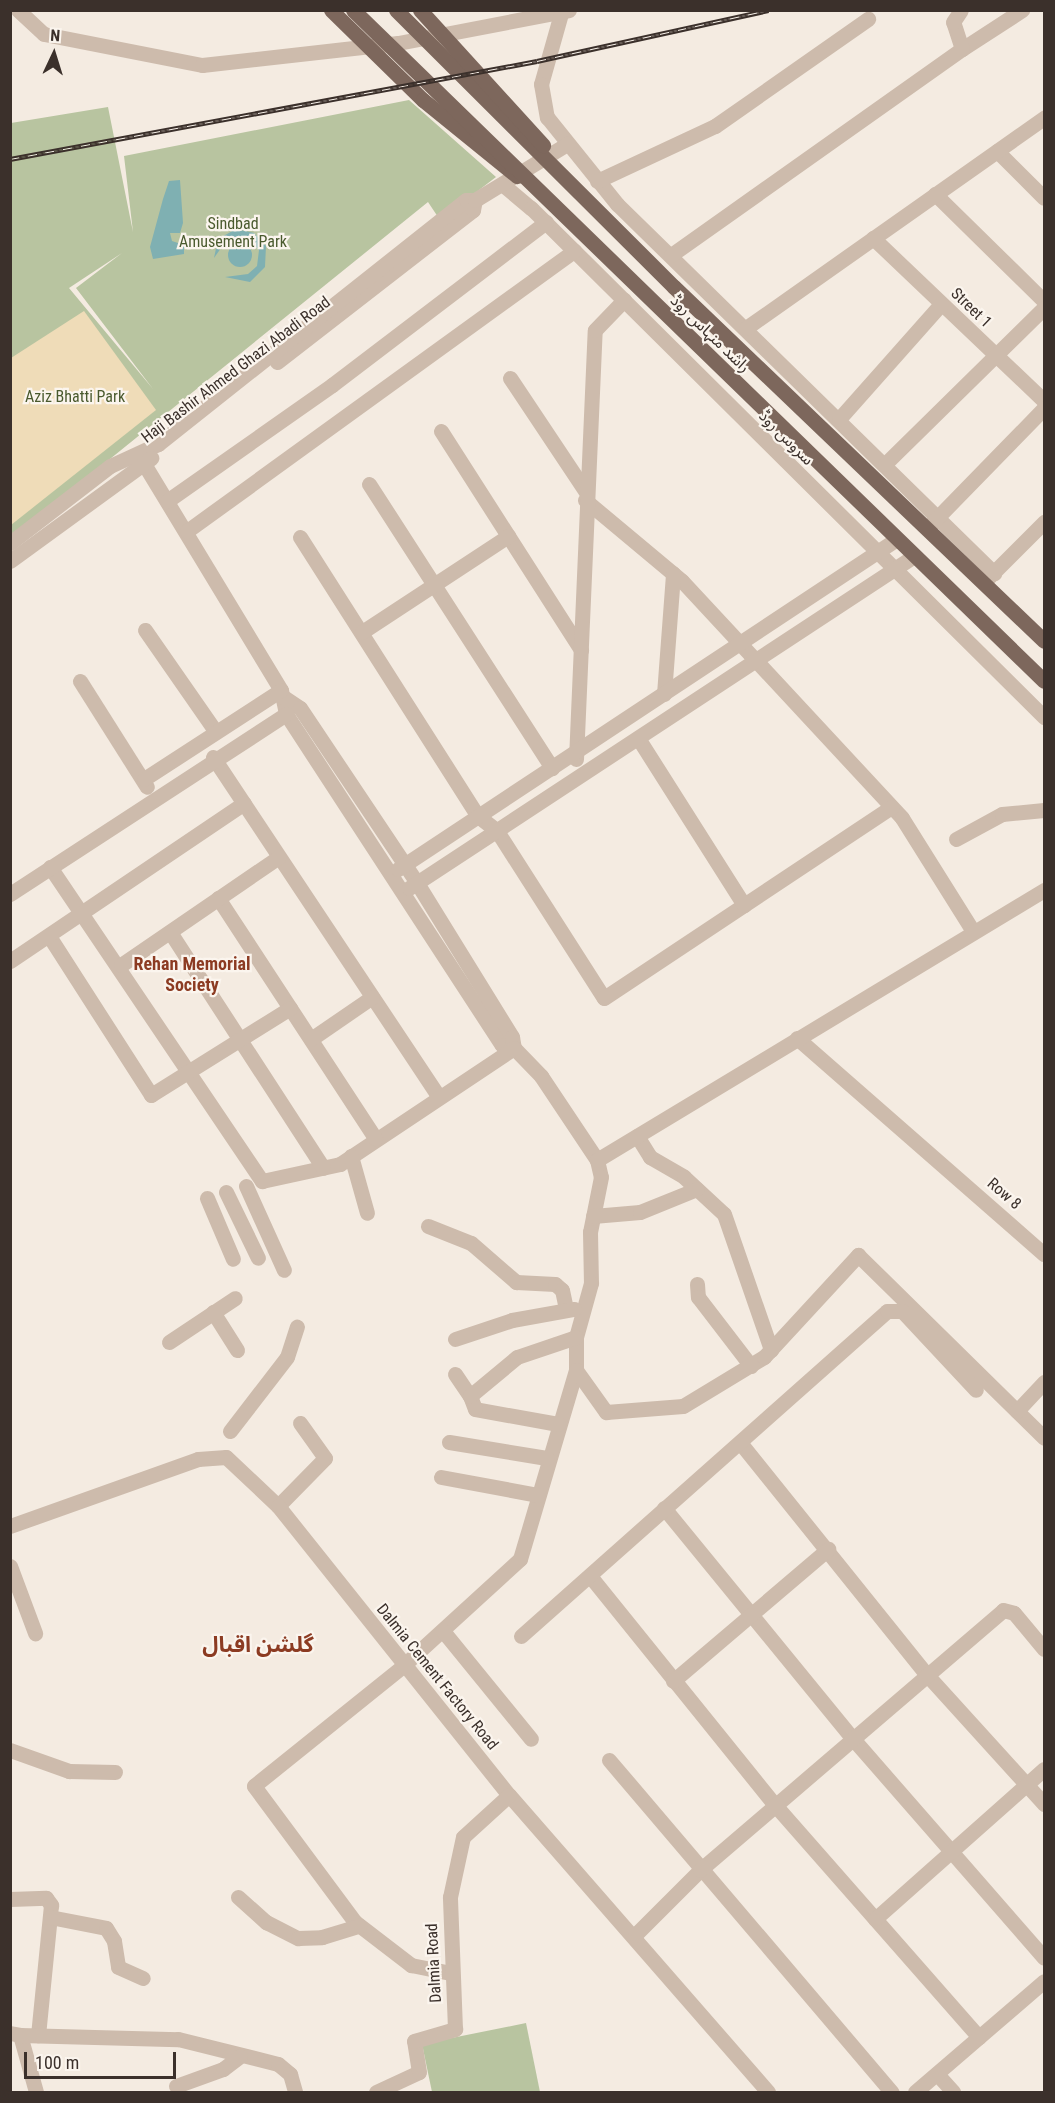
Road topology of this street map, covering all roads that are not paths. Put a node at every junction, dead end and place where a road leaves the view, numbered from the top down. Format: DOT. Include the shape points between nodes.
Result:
graph roads {
  1 [pos="18,10"];
  2 [pos="330,10"];
  3 [pos="353,10"];
  4 [pos="396,10"];
  5 [pos="420,10"];
  6 [pos="961,10"];
  7 [pos="1022,10"];
  8 [pos="564,11"];
  9 [pos="868,19"];
  10 [pos="962,49"];
  11 [pos="1044,118"];
  12 [pos="567,144"];
  13 [pos="997,151"];
  14 [pos="597,181"];
  15 [pos="502,184"];
  16 [pos="576,188"];
  17 [pos="539,190"];
  18 [pos="935,194"];
  19 [pos="1044,198"];
  20 [pos="546,222"];
  21 [pos="873,238"];
  22 [pos="574,251"];
  23 [pos="670,255"];
  24 [pos="624,300"];
  25 [pos="1044,301"];
  26 [pos="941,304"];
  27 [pos="1044,308"];
  28 [pos="746,328"];
  29 [pos="997,359"];
  30 [pos="510,378"];
  31 [pos="1044,401"];
  32 [pos="1044,408"];
  33 [pos="839,419"];
  34 [pos="441,430"];
  35 [pos="141,459"];
  36 [pos="885,464"];
  37 [pos="369,484"];
  38 [pos="585,496"];
  39 [pos="167,501"];
  40 [pos="1044,522"];
  41 [pos="931,523"];
  42 [pos="187,531"];
  43 [pos="508,536"];
  44 [pos="300,537"];
  45 [pos="897,539"];
  46 [pos="10,543"];
  47 [pos="876,554"];
  48 [pos="914,555"];
  49 [pos="10,561"];
  50 [pos="893,571"];
  51 [pos="673,573"];
  52 [pos="989,578"];
  53 [pos="434,585"];
  54 [pos="145,630"];
  55 [pos="362,632"];
  56 [pos="1042,633"];
  57 [pos="742,641"];
  58 [pos="581,651"];
  59 [pos="758,659"];
  60 [pos="80,681"];
  61 [pos="1044,681"];
  62 [pos="664,694"];
  63 [pos="284,701"];
  64 [pos="1044,717"];
  65 [pos="216,732"];
  66 [pos="638,738"];
  67 [pos="576,754"];
  68 [pos="213,757"];
  69 [pos="552,768"];
  70 [pos="577,778"];
  71 [pos="144,779"];
  72 [pos="152,799"];
  73 [pos="244,803"];
  74 [pos="891,807"];
  75 [pos="1044,810"];
  76 [pos="478,816"];
  77 [pos="497,831"];
  78 [pos="956,839"];
  79 [pos="279,856"];
  80 [pos="405,864"];
  81 [pos="50,867"];
  82 [pos="390,874"];
  83 [pos="410,887"];
  84 [pos="1044,890"];
  85 [pos="10,894"];
  86 [pos="218,898"];
  87 [pos="744,904"];
  88 [pos="83,912"];
  89 [pos="973,931"];
  90 [pos="170,932"];
  91 [pos="49,936"];
  92 [pos="10,961"];
  93 [pos="121,965"];
  94 [pos="372,997"];
  95 [pos="290,1008"];
  96 [pos="796,1038"];
  97 [pos="310,1039"];
  98 [pos="240,1041"];
  99 [pos="514,1048"];
  100 [pos="190,1075"];
  101 [pos="438,1096"];
  102 [pos="637,1136"];
  103 [pos="375,1138"];
  104 [pos="351,1156"];
  105 [pos="597,1160"];
  106 [pos="323,1168"];
  107 [pos="246,1186"];
  108 [pos="697,1189"];
  109 [pos="226,1192"];
  110 [pos="207,1197"];
  111 [pos="367,1213"];
  112 [pos="593,1216"];
  113 [pos="428,1226"];
  114 [pos="1044,1254"];
  115 [pos="258,1258"];
  116 [pos="233,1259"];
  117 [pos="284,1269"];
  118 [pos="697,1284"];
  119 [pos="235,1298"];
  120 [pos="566,1309"];
  121 [pos="583,1309"];
  122 [pos="213,1312"];
  123 [pos="297,1327"];
  124 [pos="576,1337"];
  125 [pos="455,1339"];
  126 [pos="169,1342"];
  127 [pos="237,1350"];
  128 [pos="771,1350"];
  129 [pos="751,1366"];
  130 [pos="576,1370"];
  131 [pos="455,1374"];
  132 [pos="1044,1382"];
  133 [pos="976,1390"];
  134 [pos="470,1396"];
  135 [pos="1017,1411"];
  136 [pos="300,1423"];
  137 [pos="558,1424"];
  138 [pos="230,1431"];
  139 [pos="1044,1438"];
  140 [pos="449,1442"];
  141 [pos="742,1445"];
  142 [pos="547,1458"];
  143 [pos="441,1476"];
  144 [pos="538,1495"];
  145 [pos="278,1506"];
  146 [pos="664,1508"];
  147 [pos="11,1526"];
  148 [pos="828,1550"];
  149 [pos="10,1566"];
  150 [pos="590,1576"];
  151 [pos="749,1616"];
  152 [pos="443,1631"];
  153 [pos="35,1633"];
  154 [pos="521,1636"];
  155 [pos="1044,1649"];
  156 [pos="403,1666"];
  157 [pos="928,1676"];
  158 [pos="673,1681"];
  159 [pos="531,1739"];
  160 [pos="854,1740"];
  161 [pos="10,1750"];
  162 [pos="609,1760"];
  163 [pos="1044,1769"];
  164 [pos="116,1772"];
  165 [pos="1027,1785"];
  166 [pos="509,1795"];
  167 [pos="1044,1804"];
  168 [pos="775,1805"];
  169 [pos="951,1851"];
  170 [pos="700,1870"];
  171 [pos="238,1897"];
  172 [pos="10,1899"];
  173 [pos="50,1917"];
  174 [pos="875,1919"];
  175 [pos="359,1926"];
  176 [pos="635,1935"];
  177 [pos="1044,1958"];
  178 [pos="452,1973"];
  179 [pos="143,1978"];
  180 [pos="1043,1985"];
  181 [pos="15,2034"];
  182 [pos="38,2035"];
  183 [pos="979,2037"];
  184 [pos="240,2056"];
  185 [pos="937,2074"];
  186 [pos="176,2086"];
  187 [pos="924,2090"];
  188 [pos="36,2092"];
  189 [pos="295,2092"];
  190 [pos="376,2092"];
  191 [pos="768,2092"];
  192 [pos="892,2092"];
  193 [pos="952,2092"];
  1 -- 8 [label="street" via="44,34 202,65 398,43"];
  2 -- 17 [label="main road" via="423,100 502,167"];
  3 -- 17 [label="main road, راشد منہاس روڈ"];
  4 -- 16 [label="main road, راشد منہاس روڈ"];
  5 -- 16 [label="main road" via="498,92"];
  6 -- 10 [label="street" via="953,22"];
  7 -- 10 [label="street"];
  8 -- 12 [label="street" via="541,103"];
  9 -- 14 [label="street" via="715,126"];
  10 -- 23 [label="street"];
  11 -- 13 [label="street"];
  12 -- 14 [label="street"];
  12 -- 15 [label="street, Haji Bashir Ahmed Ghazi Abadi Road"];
  13 -- 18 [label="street"];
  13 -- 19 [label="street"];
  14 -- 23 [label="street"];
  15 -- 20 [label="street, سروس روڈ"];
  15 -- 35 [label="street, Haji Bashir Ahmed Ghazi Abadi Road" via="475,200 473,210"];
  16 -- 41 [label="main road, راشد منہاس روڈ" via="674,287"];
  17 -- 45 [label="main road, راشد منہاس روڈ"];
  18 -- 21 [label="street"];
  18 -- 25 [label="street"];
  20 -- 22 [label="street, سروس روڈ"];
  20 -- 39 [label="street" via="341,378"];
  21 -- 26 [label="street, Street 1"];
  21 -- 28 [label="street"];
  22 -- 24 [label="street, سروس روڈ"];
  22 -- 42 [label="street"];
  23 -- 28 [label="street"];
  24 -- 38 [label="street" via="595,330"];
  24 -- 47 [label="street, سروس روڈ"];
  26 -- 29 [label="street, Street 1"];
  26 -- 33 [label="street"];
  27 -- 29 [label="street"];
  28 -- 33 [label="street"];
  29 -- 31 [label="street, Street 1"];
  29 -- 36 [label="street"];
  30 -- 38 [label="street"];
  32 -- 41 [label="street"];
  33 -- 36 [label="street"];
  34 -- 43 [label="street"];
  35 -- 39 [label="street"];
  35 -- 46 [label="street, Haji Bashir Ahmed Ghazi Abadi Road" via="110,466"];
  35 -- 49 [label="street, Haji Bashir Ahmed Ghazi Abadi Road"];
  36 -- 41 [label="street"];
  37 -- 53 [label="street"];
  38 -- 51 [label="street"];
  38 -- 58 [label="street"];
  39 -- 42 [label="street"];
  40 -- 52 [label="street"];
  41 -- 52 [label="main road, راشد منہاس روڈ"];
  42 -- 63 [label="street"];
  43 -- 53 [label="street"];
  43 -- 58 [label="street"];
  44 -- 55 [label="street"];
  45 -- 47 [label="street"];
  45 -- 48 [label="main road, راشد منہاس روڈ"];
  47 -- 50 [label="street, سروس روڈ"];
  47 -- 57 [label="street"];
  48 -- 50 [label="street"];
  48 -- 61 [label="main road, راشد منہاس روڈ"];
  50 -- 59 [label="street"];
  50 -- 64 [label="street, سروس روڈ"];
  51 -- 57 [label="street"];
  51 -- 62 [label="street"];
  52 -- 56 [label="main road, راشد منہاس روڈ"];
  53 -- 55 [label="street"];
  53 -- 69 [label="street"];
  54 -- 65 [label="street"];
  55 -- 76 [label="street"];
  57 -- 59 [label="street"];
  57 -- 62 [label="street"];
  58 -- 67 [label="street"];
  59 -- 66 [label="street"];
  59 -- 74 [label="street"];
  60 -- 71 [label="street"];
  62 -- 67 [label="street"];
  63 -- 65 [label="street"];
  63 -- 68 [label="street"];
  63 -- 80 [label="street" via="300,708"];
  63 -- 82 [label="street"];
  65 -- 71 [label="street"];
  66 -- 70 [label="street"];
  66 -- 87 [label="street"];
  67 -- 69 [label="street"];
  67 -- 70 [label="street"];
  68 -- 72 [label="street"];
  68 -- 73 [label="street"];
  69 -- 76 [label="street"];
  70 -- 77 [label="street"];
  71 -- 72 [label="street"];
  72 -- 81 [label="street"];
  73 -- 79 [label="street"];
  73 -- 88 [label="street"];
  74 -- 87 [label="street"];
  74 -- 89 [label="street"];
  75 -- 78 [label="street" via="1002,814"];
  76 -- 77 [label="street"];
  76 -- 80 [label="street"];
  77 -- 83 [label="street"];
  77 -- 87 [label="street" via="604,998"];
  79 -- 86 [label="street"];
  79 -- 94 [label="street"];
  80 -- 82 [label="street"];
  80 -- 83 [label="street"];
  81 -- 85 [label="street"];
  81 -- 88 [label="street"];
  82 -- 83 [label="street"];
  83 -- 99 [label="street" via="470,982 502,1045"];
  84 -- 89 [label="street"];
  86 -- 90 [label="street"];
  86 -- 95 [label="street"];
  88 -- 91 [label="street"];
  88 -- 93 [label="street"];
  89 -- 96 [label="street"];
  90 -- 93 [label="street"];
  90 -- 98 [label="street"];
  91 -- 92 [label="street"];
  91 -- 100 [label="street" via="151,1095"];
  93 -- 100 [label="street"];
  94 -- 97 [label="street"];
  94 -- 101 [label="street"];
  95 -- 97 [label="street"];
  95 -- 98 [label="street"];
  96 -- 102 [label="street"];
  96 -- 114 [label="street, Row 8"];
  97 -- 103 [label="street"];
  98 -- 100 [label="street"];
  98 -- 106 [label="street"];
  99 -- 101 [label="street"];
  99 -- 105 [label="street" via="541,1076"];
  100 -- 106 [label="street" via="262,1181"];
  101 -- 103 [label="street"];
  102 -- 105 [label="street"];
  102 -- 108 [label="street" via="650,1157"];
  103 -- 104 [label="street"];
  104 -- 106 [label="street"];
  104 -- 111 [label="street"];
  105 -- 112 [label="street" via="601,1177"];
  107 -- 117 [label="street"];
  108 -- 112 [label="street" via="640,1212"];
  108 -- 128 [label="street" via="724,1214"];
  109 -- 115 [label="street"];
  110 -- 116 [label="street"];
  112 -- 121 [label="street" via="591,1283"];
  113 -- 120 [label="street" via="471,1243 516,1282 555,1284 562,1290"];
  118 -- 129 [label="street" via="698,1297"];
  119 -- 122 [label="street"];
  120 -- 121 [label="street"];
  120 -- 125 [label="street"];
  121 -- 124 [label="street"];
  122 -- 126 [label="street"];
  122 -- 127 [label="street"];
  123 -- 138 [label="street" via="287,1357"];
  124 -- 130 [label="street"];
  124 -- 134 [label="street" via="517,1357"];
  128 -- 129 [label="street"];
  128 -- 135 [label="street" via="858,1255"];
  129 -- 130 [label="street" via="683,1406 606,1412"];
  130 -- 137 [label="street"];
  131 -- 134 [label="street"];
  132 -- 135 [label="street"];
  133 -- 141 [label="street" via="902,1311 892,1309"];
  134 -- 137 [label="street" via="475,1408"];
  135 -- 139 [label="street"];
  136 -- 145 [label="street" via="325,1458"];
  137 -- 142 [label="street"];
  140 -- 142 [label="street"];
  141 -- 146 [label="street"];
  141 -- 148 [label="street"];
  142 -- 144 [label="street"];
  143 -- 144 [label="street"];
  144 -- 152 [label="street" via="520,1559"];
  145 -- 147 [label="street, Dalmia Cement Factory Road" via="219,1456"];
  145 -- 156 [label="street, Dalmia Cement Factory Road"];
  146 -- 150 [label="street"];
  146 -- 151 [label="street"];
  148 -- 151 [label="street"];
  148 -- 157 [label="street"];
  149 -- 153 [label="street"];
  150 -- 154 [label="street"];
  150 -- 158 [label="street"];
  151 -- 158 [label="street"];
  151 -- 160 [label="street"];
  152 -- 156 [label="street"];
  152 -- 159 [label="street"];
  155 -- 157 [label="street" via="1014,1613 1003,1610"];
  156 -- 166 [label="street, Dalmia Cement Factory Road"];
  156 -- 175 [label="street" via="254,1786"];
  157 -- 160 [label="street"];
  157 -- 165 [label="street"];
  158 -- 168 [label="street"];
  160 -- 168 [label="street"];
  160 -- 169 [label="street"];
  161 -- 164 [label="street" via="69,1771"];
  162 -- 170 [label="street"];
  163 -- 165 [label="street"];
  165 -- 167 [label="street"];
  165 -- 169 [label="street"];
  166 -- 176 [label="street, Dalmia Cement Factory Road"];
  166 -- 178 [label="street, Dalmia Road" via="463,1837 450,1897"];
  168 -- 170 [label="street"];
  168 -- 174 [label="street"];
  169 -- 174 [label="street"];
  169 -- 177 [label="street"];
  170 -- 176 [label="street"];
  170 -- 192 [label="street"];
  171 -- 175 [label="street" via="266,1922 298,1938 322,1938"];
  172 -- 173 [label="street" via="46,1898"];
  173 -- 179 [label="street" via="106,1928 114,1941 118,1967"];
  173 -- 182 [label="street"];
  174 -- 183 [label="street"];
  175 -- 178 [label="street" via="411,1965"];
  176 -- 191 [label="street, Dalmia Cement Factory Road"];
  178 -- 190 [label="street, Dalmia Road" via="455,2029 414,2041 419,2072"];
  180 -- 183 [label="street"];
  181 -- 182 [label="street"];
  181 -- 188 [label="street"];
  182 -- 184 [label="street" via="178,2039"];
  183 -- 185 [label="street"];
  184 -- 186 [label="street" via="223,2068"];
  184 -- 189 [label="street" via="278,2064 290,2074"];
  185 -- 187 [label="street"];
  185 -- 193 [label="street"];
}
